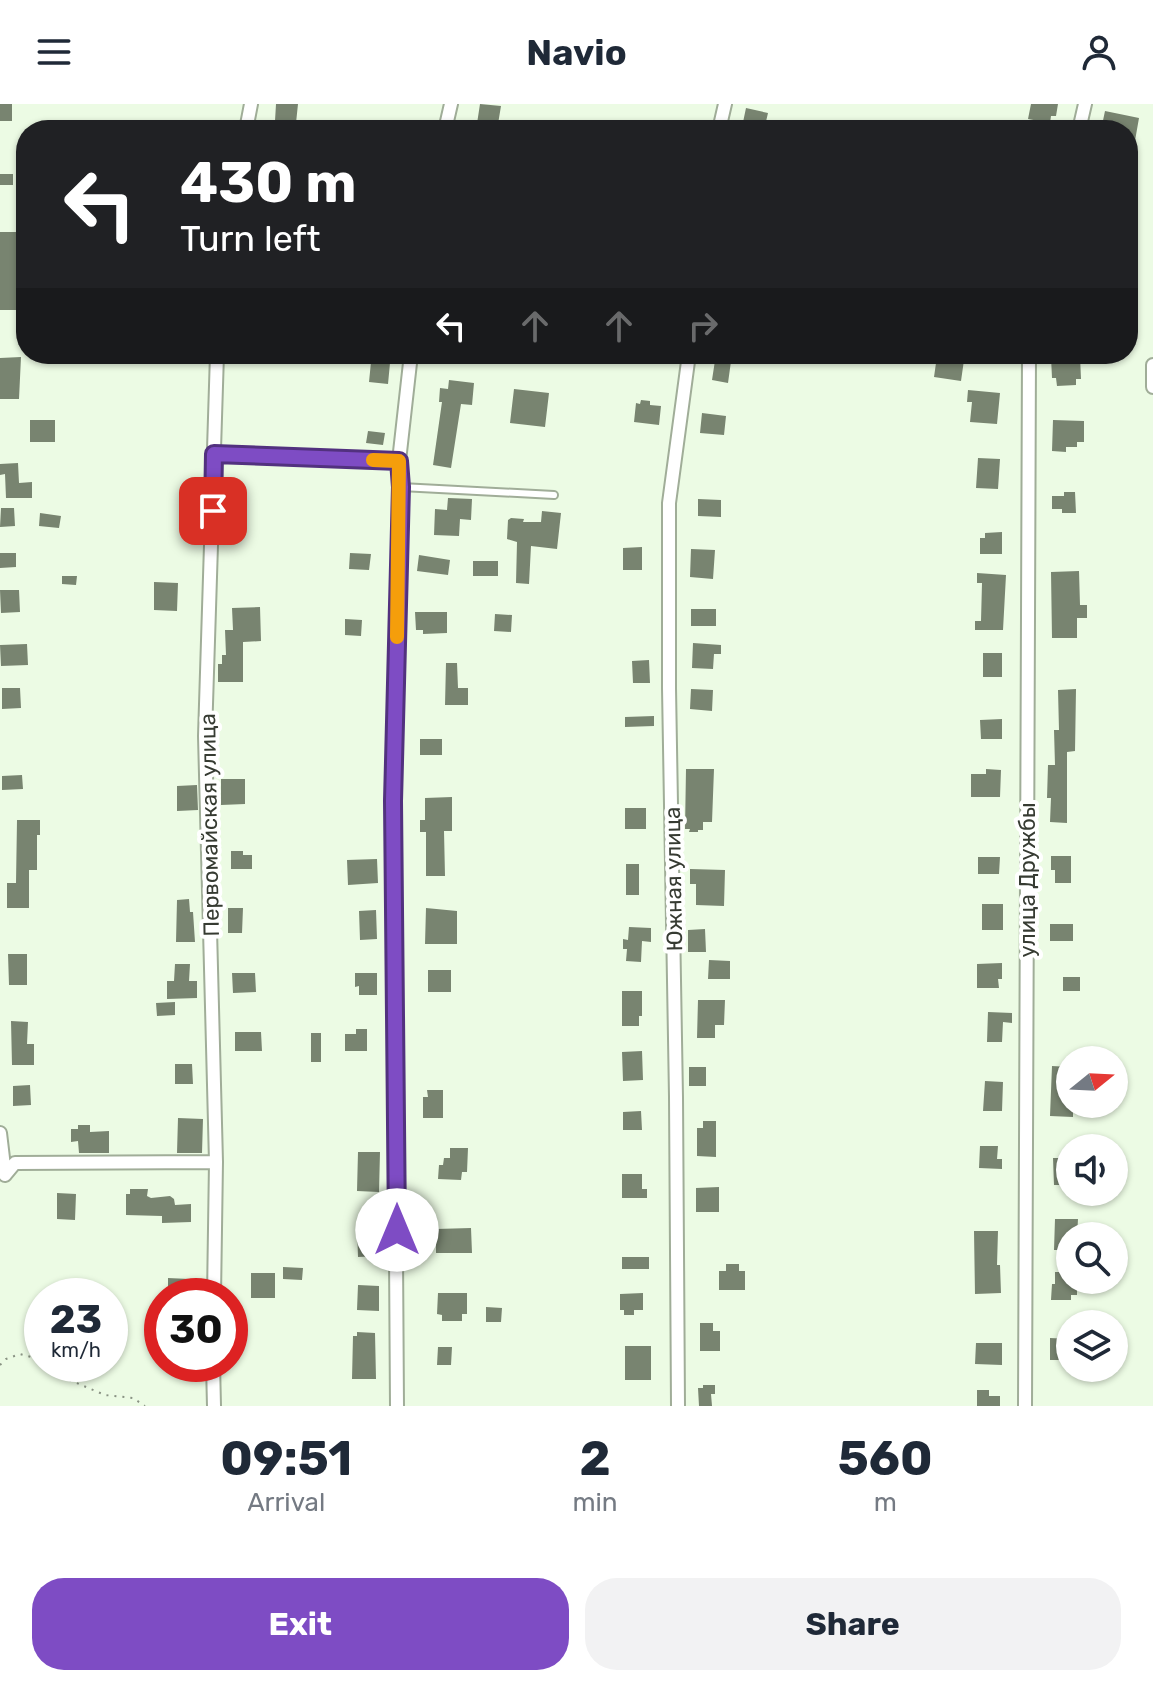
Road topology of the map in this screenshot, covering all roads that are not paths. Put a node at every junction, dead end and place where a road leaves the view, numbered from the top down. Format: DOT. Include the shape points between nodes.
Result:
graph roads {
  1 [pos="217,364"];
  2 [pos="410,364"];
  3 [pos="688,364"];
  4 [pos="1029,364"];
  5 [pos="1152,365"];
  6 [pos="1153,387"];
  7 [pos="214,454"];
  8 [pos="399,461"];
  9 [pos="401,487"];
  10 [pos="554,495"];
  11 [pos="0,1133"];
  12 [pos="216,1162"];
  13 [pos="3,1177"];
  14 [pos="214,1278"];
  15 [pos="213,1382"];
  16 [pos="214,1406"];
  17 [pos="397,1406"];
  18 [pos="678,1406"];
  19 [pos="1025,1406"];
  1 -- 7 [label="street, Первомайская улица"];
  2 -- 8 [label="street"];
  3 -- 18 [label="street, Южная улица" via="669,503"];
  4 -- 19 [label="street, улица Дружбы"];
  5 -- 6 [label="street"];
  7 -- 8 [label="lane"];
  7 -- 12 [label="street, Первомайская улица" via="205,736"];
  8 -- 9 [label="street"];
  9 -- 10 [label="lane"];
  9 -- 17 [label="street" via="393,801"];
  11 -- 13 [label="street"];
  12 -- 13 [label="street" via="15,1163"];
  12 -- 14 [label="street, Первомайская улица"];
  15 -- 16 [label="street"];
}
